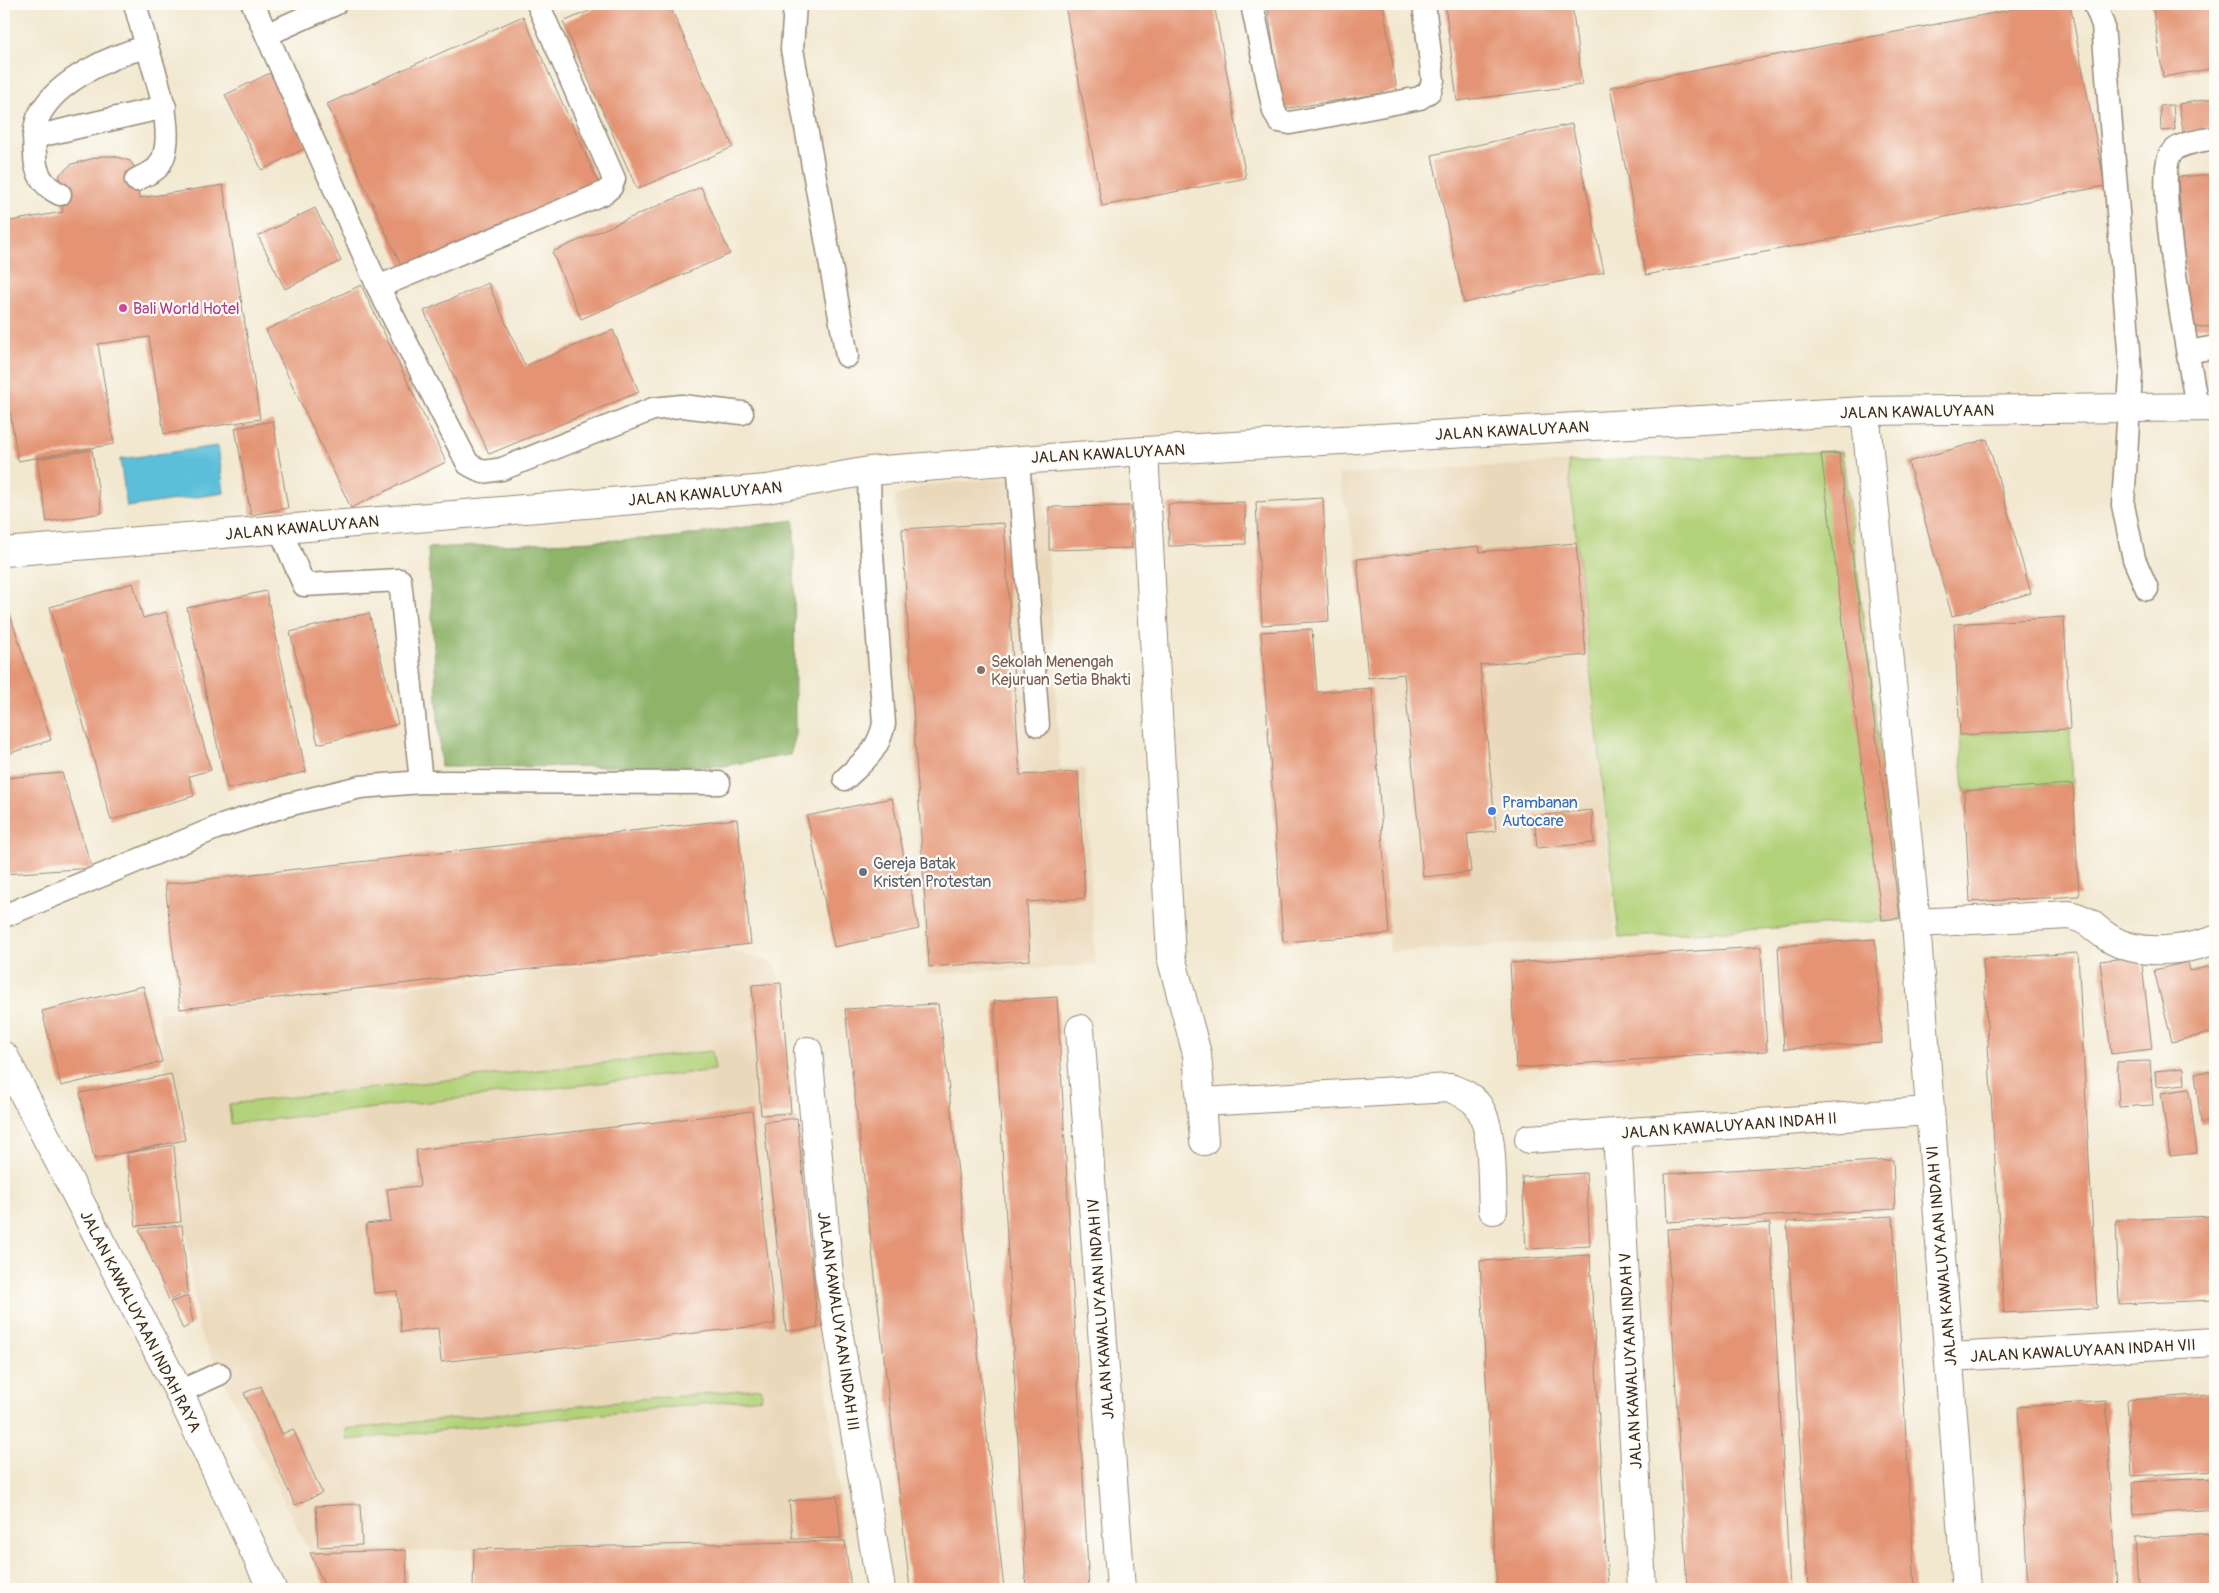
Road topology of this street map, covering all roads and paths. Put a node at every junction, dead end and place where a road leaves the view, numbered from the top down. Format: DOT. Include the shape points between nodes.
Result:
graph roads {
  1 [pos="135,4"];
  2 [pos="253,4"];
  3 [pos="335,4"];
  4 [pos="538,4"];
  5 [pos="795,4"];
  6 [pos="1252,4"];
  7 [pos="1424,4"];
  8 [pos="2095,4"];
  9 [pos="268,34"];
  10 [pos="147,47"];
  11 [pos="166,107"];
  12 [pos="34,138"];
  13 [pos="2215,138"];
  14 [pos="136,180"];
  15 [pos="60,194"];
  16 [pos="378,287"];
  17 [pos="2215,347"];
  18 [pos="2188,352"];
  19 [pos="847,356"];
  20 [pos="2130,408"];
  21 [pos="2206,408"];
  22 [pos="1865,411"];
  23 [pos="742,413"];
  24 [pos="1144,451"];
  25 [pos="1018,458"];
  26 [pos="869,471"];
  27 [pos="280,529"];
  28 [pos="4,552"];
  29 [pos="2147,589"];
  30 [pos="1038,725"];
  31 [pos="845,779"];
  32 [pos="420,782"];
  33 [pos="720,783"];
  34 [pos="4,916"];
  35 [pos="1916,923"];
  36 [pos="2215,940"];
  37 [pos="1080,1029"];
  38 [pos="808,1052"];
  39 [pos="4,1056"];
  40 [pos="1201,1102"];
  41 [pos="1929,1111"];
  42 [pos="1617,1133"];
  43 [pos="1529,1139"];
  44 [pos="1204,1140"];
  45 [pos="1493,1210"];
  46 [pos="2215,1342"];
  47 [pos="1950,1357"];
  48 [pos="219,1374"];
  49 [pos="179,1392"];
  50 [pos="272,1589"];
  51 [pos="881,1589"];
  52 [pos="1121,1589"];
  53 [pos="1642,1589"];
  54 [pos="1966,1589"];
  1 -- 10 [label="lane"];
  2 -- 9 [label="lane"];
  3 -- 9 [label="lane"];
  4 -- 16 [label="lane" via="614,179 611,187 604,193"];
  5 -- 19 [label="lane" via="792,49"];
  6 -- 7 [label="lane" via="1274,111 1279,121 1290,124 1420,98 1430,91 1433,80"];
  8 -- 20 [label="lane" via="2104,35 2131,374"];
  9 -- 16 [label="lane"];
  10 -- 11 [label="lane"];
  10 -- 12 [label="lane" via="124,52 85,73 51,97 38,116"];
  11 -- 12 [label="lane"];
  11 -- 14 [label="lane" via="166,146 157,168"];
  12 -- 15 [label="lane" via="38,176 50,190"];
  13 -- 18 [label="lane" via="2179,147 2168,162 2166,196"];
  16 -- 23 [label="lane" via="468,464 482,472 502,469 653,409 682,406"];
  17 -- 18 [label="lane"];
  18 -- 21 [label="lane"];
  20 -- 21 [label="street, JALAN KAWALUYAAN"];
  20 -- 22 [label="street, JALAN KAWALUYAAN"];
  20 -- 29 [label="lane" via="2123,505 2134,559"];
  22 -- 24 [label="street, JALAN KAWALUYAAN"];
  22 -- 35 [label="street, JALAN KAWALUYAAN INDAH VI"];
  24 -- 25 [label="street, JALAN KAWALUYAAN"];
  24 -- 40 [label="street" via="1171,957 1197,1054"];
  25 -- 26 [label="street, JALAN KAWALUYAAN"];
  25 -- 30 [label="lane"];
  26 -- 27 [label="street, JALAN KAWALUYAAN" via="767,489"];
  26 -- 31 [label="lane" via="884,724 872,754"];
  27 -- 28 [label="street, JALAN KAWALUYAAN"];
  27 -- 32 [label="lane" via="304,585 400,580"];
  32 -- 33 [label="lane"];
  32 -- 34 [label="lane" via="360,787 283,806 216,828"];
  35 -- 36 [label="street" via="2069,915 2087,920 2109,938 2133,948 2164,951"];
  35 -- 41 [label="street, JALAN KAWALUYAAN INDAH VI"];
  37 -- 52 [label="street, JALAN KAWALUYAAN INDAH IV"];
  38 -- 51 [label="street, JALAN KAWALUYAAN INDAH III" via="829,1275"];
  39 -- 49 [label="street, JALAN KAWALUYAAN INDAH RAYA"];
  40 -- 44 [label="street"];
  40 -- 45 [label="street" via="1450,1088 1464,1093 1475,1102 1486,1121"];
  41 -- 42 [label="street, JALAN KAWALUYAAN INDAH II"];
  41 -- 47 [label="street, JALAN KAWALUYAAN INDAH VI"];
  42 -- 43 [label="street, JALAN KAWALUYAAN INDAH II"];
  42 -- 53 [label="street, JALAN KAWALUYAAN INDAH V"];
  46 -- 47 [label="street, JALAN KAWALUYAAN INDAH VII"];
  47 -- 54 [label="street, JALAN KAWALUYAAN INDAH VI"];
  48 -- 49 [label="lane"];
  49 -- 50 [label="street, JALAN KAWALUYAAN INDAH RAYA"];
}
